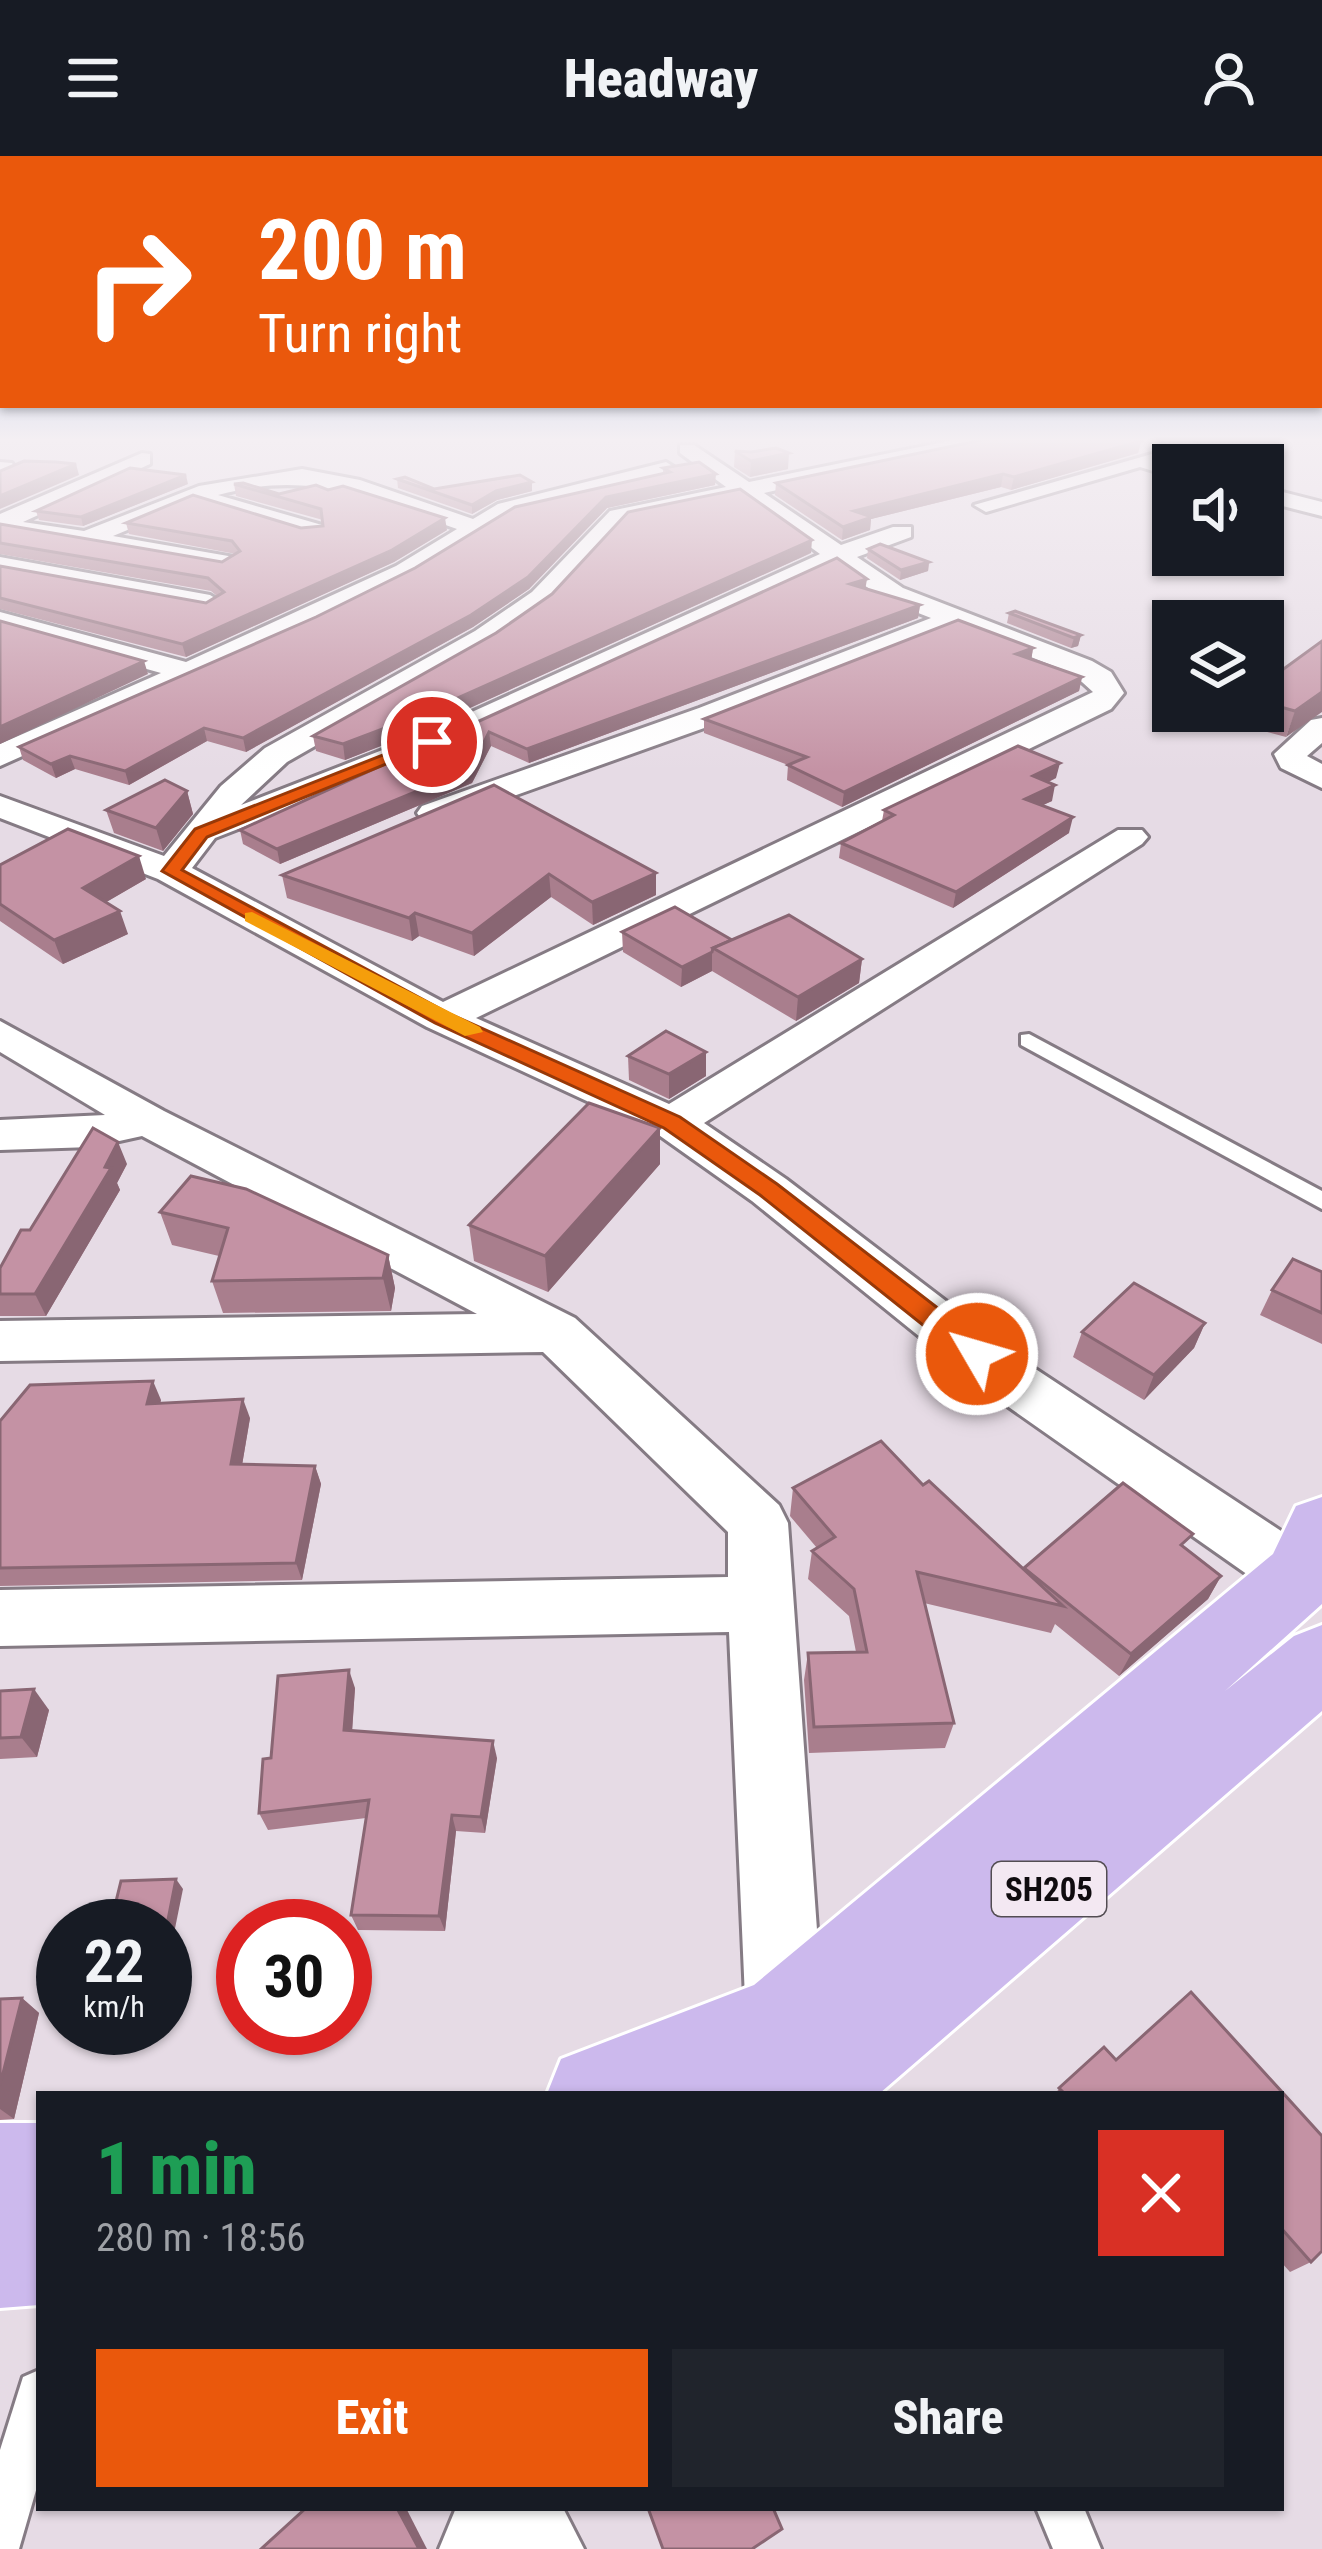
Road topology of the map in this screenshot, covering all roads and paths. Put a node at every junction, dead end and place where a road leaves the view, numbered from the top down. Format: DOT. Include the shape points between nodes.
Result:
graph roads {
  1 [pos="154,550"];
  2 [pos="438,550"];
  3 [pos="586,550"];
  4 [pos="826,550"];
  5 [pos="853,550"];
  6 [pos="835,556"];
  7 [pos="225,562"];
  8 [pos="0,565"];
  9 [pos="28,570"];
  10 [pos="0,583"];
  11 [pos="210,603"];
  12 [pos="956,618"];
  13 [pos="0,620"];
  14 [pos="190,672"];
  15 [pos="1322,727"];
  16 [pos="0,757"];
  17 [pos="1322,778"];
  18 [pos="1,808"];
  19 [pos="394,831"];
  20 [pos="201,833"];
  21 [pos="1130,837"];
  22 [pos="171,871"];
  23 [pos="442,1018"];
  24 [pos="0,1034"];
  25 [pos="1029,1040"];
  26 [pos="148,1121"];
  27 [pos="672,1123"];
  28 [pos="0,1135"];
  29 [pos="1322,1202"];
  30 [pos="556,1332"];
  31 [pos="0,1341"];
  32 [pos="1311,1552"];
  33 [pos="759,1604"];
  34 [pos="0,1618"];
  35 [pos="1322,1661"];
  36 [pos="828,2058"];
  37 [pos="615,2091"];
  38 [pos="0,2174"];
  39 [pos="36,2174"];
  40 [pos="36,2252"];
  41 [pos="0,2255"];
  42 [pos="36,2403"];
  43 [pos="503,2511"];
  44 [pos="537,2511"];
  45 [pos="1061,2511"];
  46 [pos="0,2536"];
  47 [pos="488,2549"];
  48 [pos="560,2549"];
  49 [pos="1077,2549"];
  1 -- 7 [label="street"];
  2 -- 14 [label="street"];
  3 -- 20 [label="street" via="541,598 296,740 232,793"];
  4 -- 6 [label="street"];
  5 -- 6 [label="street"];
  6 -- 12 [label="street" via="894,594"];
  6 -- 20 [label="street" via="432,742"];
  8 -- 9 [label="street"];
  9 -- 10 [label="street"];
  9 -- 11 [label="street"];
  12 -- 19 [label="street"];
  12 -- 23 [label="street" via="1082,667 1109,693"];
  13 -- 14 [label="street"];
  14 -- 16 [label="street"];
  15 -- 17 [label="street" via="1290,754"];
  18 -- 22 [label="street"];
  20 -- 22 [label="street"];
  21 -- 27 [label="street"];
  22 -- 23 [label="street" via="250,895"];
  23 -- 27 [label="street"];
  24 -- 26 [label="street"];
  25 -- 29 [label="lane"];
  26 -- 28 [label="street"];
  26 -- 30 [label="street"];
  27 -- 32 [label="street" via="1012,1381"];
  30 -- 31 [label="street"];
  30 -- 33 [label="street" via="758,1523"];
  32 -- 36 [label="main road"];
  33 -- 34 [label="street"];
  33 -- 36 [label="street"];
  35 -- 36 [label="main road, SH205"];
  36 -- 37 [label="main road"];
  38 -- 39 [label="main road"];
  40 -- 41 [label="main road"];
  42 -- 46 [label="lane"];
  43 -- 47 [label="street"];
  44 -- 48 [label="lane"];
  45 -- 49 [label="lane"];
}
